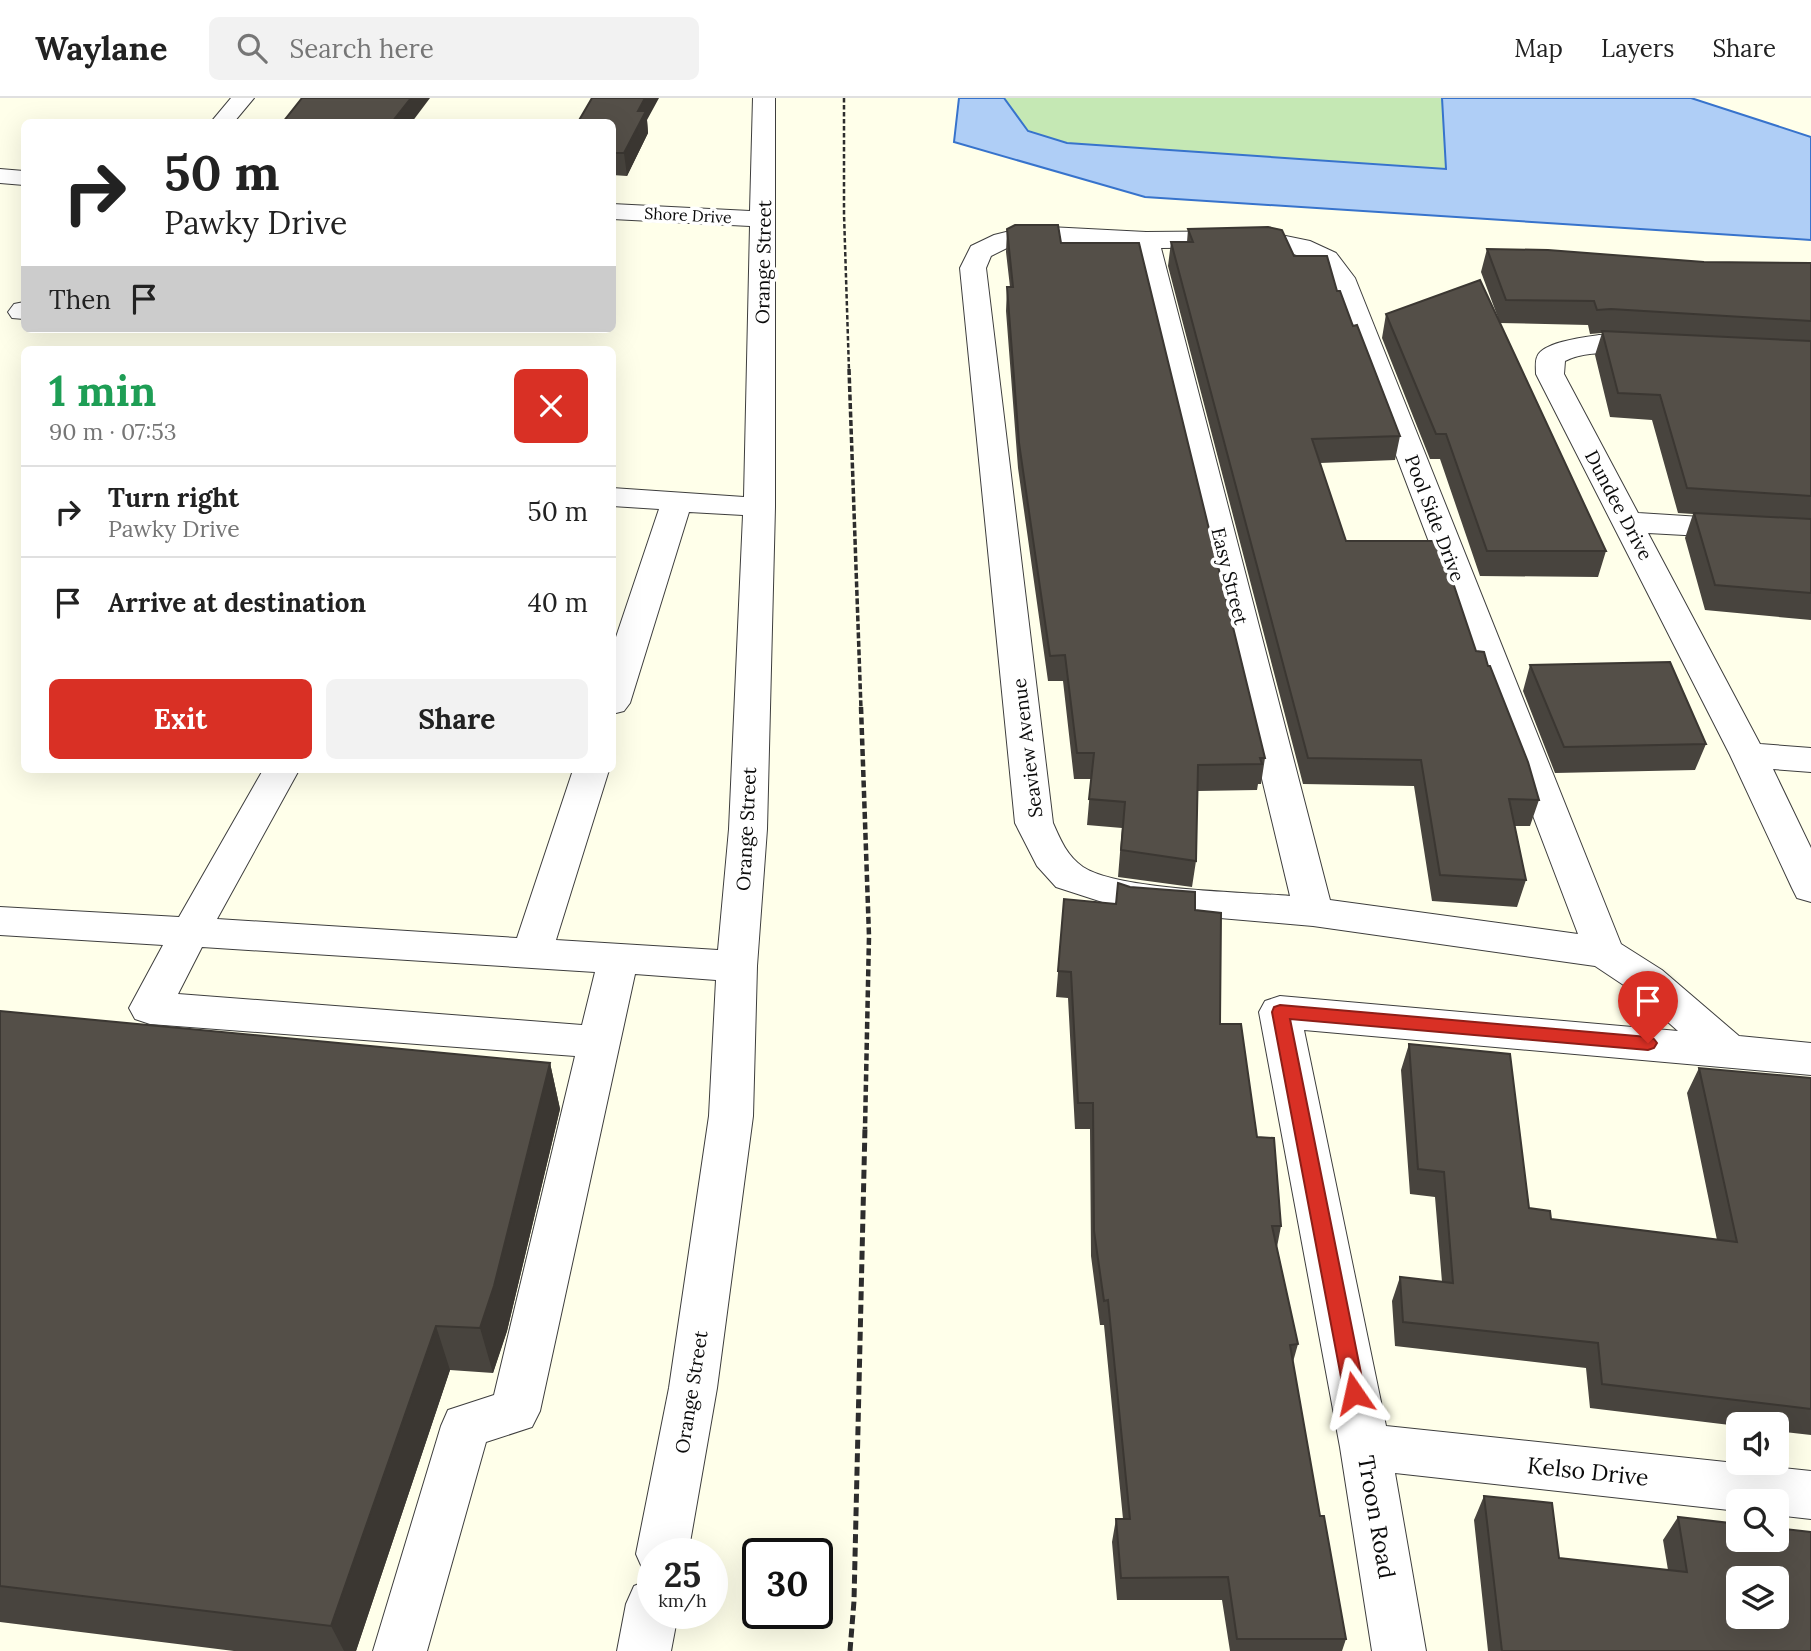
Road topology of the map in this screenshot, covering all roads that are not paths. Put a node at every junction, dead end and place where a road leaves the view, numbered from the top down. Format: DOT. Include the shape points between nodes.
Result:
graph roads {
  1 [pos="243,98"];
  2 [pos="764,98"];
  3 [pos="225,119"];
  4 [pos="0,176"];
  5 [pos="21,178"];
  6 [pos="616,211"];
  7 [pos="764,219"];
  8 [pos="1146,240"];
  9 [pos="1673,347"];
  10 [pos="616,497"];
  11 [pos="677,501"];
  12 [pos="759,507"];
  13 [pos="1629,522"];
  14 [pos="1811,533"];
  15 [pos="616,691"];
  16 [pos="1748,755"];
  17 [pos="1811,760"];
  18 [pos="279,773"];
  19 [pos="590,773"];
  20 [pos="1811,888"];
  21 [pos="1313,912"];
  22 [pos="0,921"];
  23 [pos="190,932"];
  24 [pos="533,951"];
  25 [pos="1605,953"];
  26 [pos="618,958"];
  27 [pos="737,966"];
  28 [pos="599,1042"];
  29 [pos="1727,1050"];
  30 [pos="1811,1059"];
  31 [pos="1365,1447"];
  32 [pos="1811,1495"];
  33 [pos="665,1538"];
  34 [pos="648,1629"];
  35 [pos="400,1651"];
  36 [pos="644,1651"];
  37 [pos="1399,1651"];
  1 -- 3 [label="street"];
  2 -- 7 [label="street, Orange Street"];
  4 -- 5 [label="street"];
  6 -- 7 [label="street, Shore Drive"];
  7 -- 12 [label="street, Orange Street"];
  8 -- 21 [label="street, Easy Street"];
  8 -- 21 [label="street, Seaview Avenue" via="1030,234 980,251 973,268 1034,823 1050,857 1070,877 1126,896"];
  8 -- 25 [label="street, Pool Side Drive" via="1262,239 1301,246 1327,259 1342,278"];
  9 -- 13 [label="street, Dundee Drive" via="1604,343 1569,347 1551,357 1550,374"];
  10 -- 11 [label="street"];
  11 -- 12 [label="street"];
  11 -- 15 [label="street"];
  12 -- 27 [label="street, Orange Street" via="748,829"];
  13 -- 14 [label="street"];
  13 -- 16 [label="street, Dundee Drive"];
  16 -- 17 [label="street"];
  16 -- 20 [label="street, Dundee Drive"];
  18 -- 23 [label="street"];
  19 -- 24 [label="street"];
  21 -- 25 [label="street, Seaview Avenue"];
  22 -- 23 [label="street"];
  23 -- 24 [label="street"];
  23 -- 28 [label="street" via="150,1008"];
  24 -- 26 [label="street"];
  25 -- 29 [label="street, Seaview Avenue" via="1648,981"];
  26 -- 27 [label="street"];
  26 -- 28 [label="street"];
  27 -- 33 [label="street, Orange Street" via="731,1116 693,1388"];
  28 -- 35 [label="street" via="515,1411 466,1426"];
  29 -- 30 [label="street"];
  29 -- 31 [label="street, Troon Road" via="1280,1012"];
  31 -- 32 [label="street, Kelso Drive"];
  31 -- 37 [label="street, Troon Road"];
  34 -- 36 [label="street"];
}
